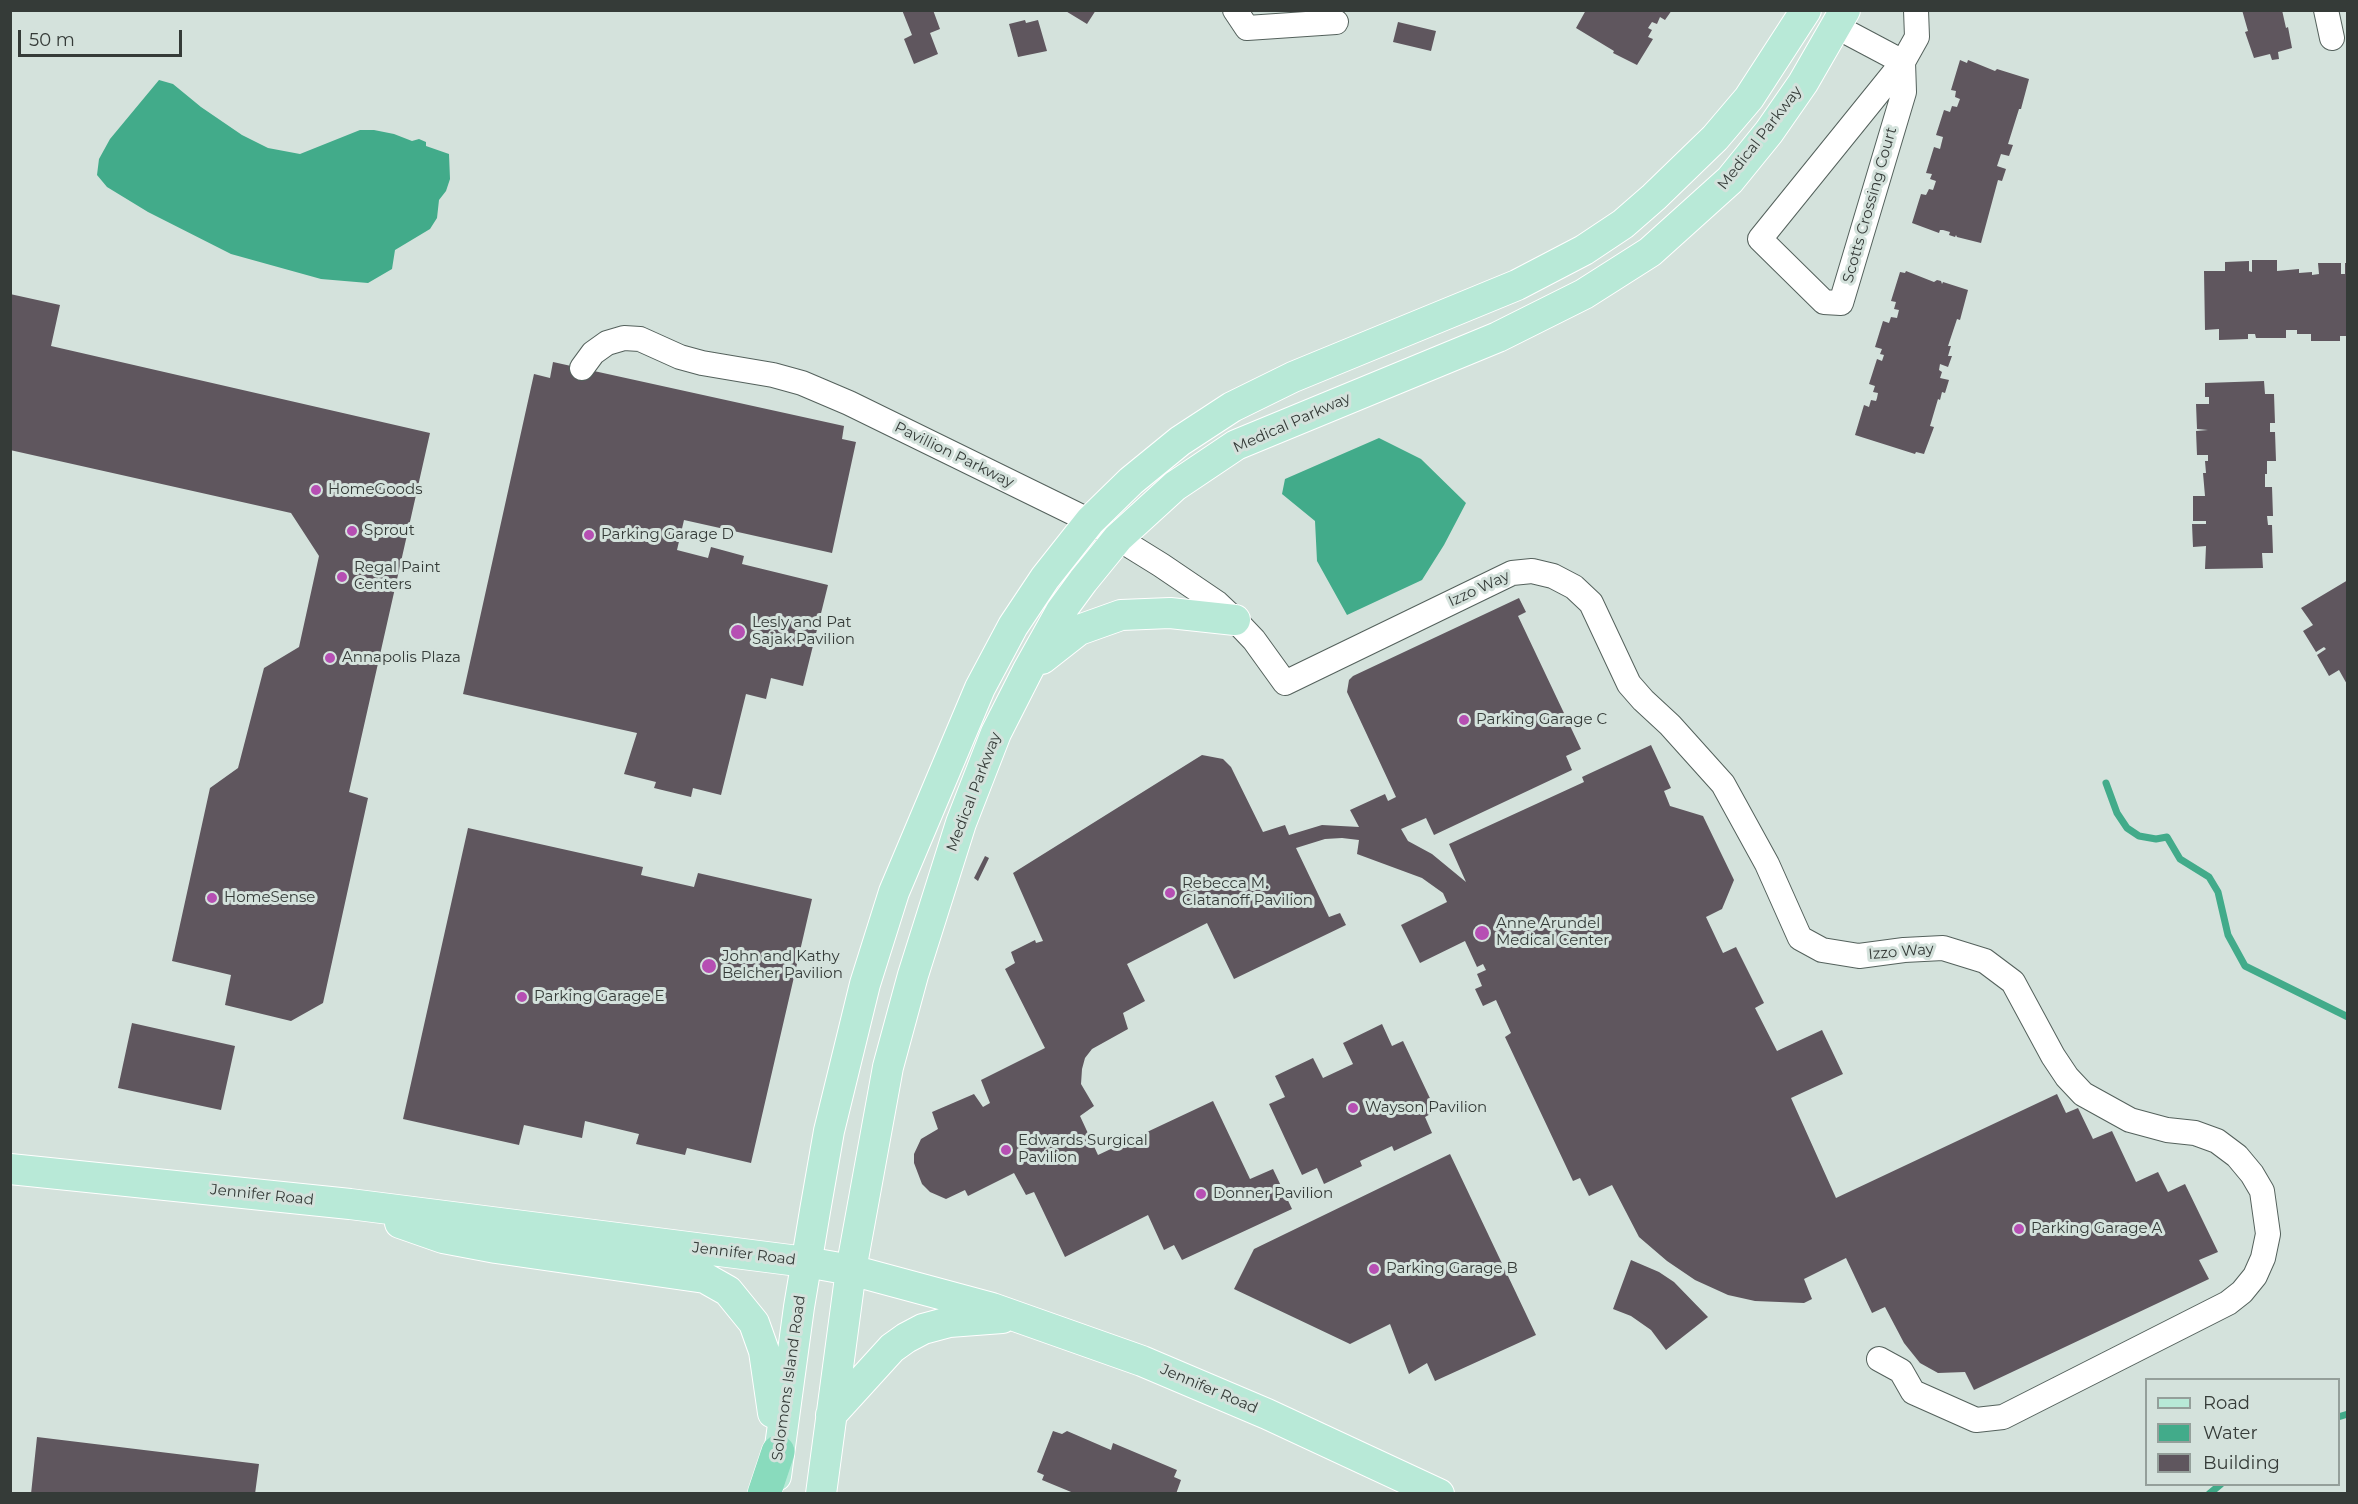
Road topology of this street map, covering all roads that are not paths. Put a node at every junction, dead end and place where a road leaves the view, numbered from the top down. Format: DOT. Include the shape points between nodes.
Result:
graph roads {
  1 [pos="1235,10"];
  2 [pos="1806,10"];
  3 [pos="1916,10"];
  4 [pos="2326,10"];
  5 [pos="1841,19"];
  6 [pos="1336,22"];
  7 [pos="2332,38"];
  8 [pos="1903,62"];
  9 [pos="582,368"];
  10 [pos="1090,521"];
  11 [pos="1118,538"];
  12 [pos="1235,620"];
  13 [pos="1028,670"];
  14 [pos="1285,683"];
  15 [pos="10,1169"];
  16 [pos="350,1203"];
  17 [pos="806,1262"];
  18 [pos="851,1270"];
  19 [pos="1020,1317"];
  20 [pos="1879,1359"];
  21 [pos="831,1415"];
  22 [pos="778,1452"];
  23 [pos="765,1494"];
  24 [pos="774,1494"];
  25 [pos="821,1494"];
  26 [pos="1439,1494"];
  1 -- 6 [label="street" via="1247,28"];
  2 -- 10 [label="main road" via="1749,98 1714,138 1623,224 1584,250 1517,285 1293,377 1232,407 1172,448"];
  3 -- 8 [label="street" via="1917,37"];
  4 -- 7 [label="street"];
  5 -- 8 [label="street"];
  5 -- 11 [label="main road, Medical Parkway" via="1803,83 1730,180 1650,252 1584,294 1498,337 1236,445 1175,486"];
  8 -- 8 [label="street, Scotts Crossing Court" via="1904,92 1842,303 1824,302 1761,239"];
  9 -- 10 [label="street, Pavillion Parkway" via="607,342 624,338 640,339 702,363 773,375 849,403"];
  10 -- 11 [label="street, Pavillion Parkway"];
  10 -- 17 [label="main road" via="1019,617 980,688 894,892 844,1063"];
  11 -- 12 [label="street, Pavillion Parkway" via="1217,603"];
  11 -- 13 [label="main road, Medical Parkway" via="1061,611"];
  12 -- 13 [label="main road" via="1170,613 1121,615 1079,630"];
  12 -- 14 [label="street, Pavillion Parkway"];
  13 -- 18 [label="main road, Medical Parkway" via="996,732 961,823 913,975 888,1067"];
  14 -- 20 [label="street, Izzo Way" via="1512,573 1532,571 1553,576 1574,587 1590,603 1629,684 1724,784 1767,864 1800,938 1822,950 1859,956 1943,948 1984,961 2013,982 2053,1056 2083,1094 2130,1120 2217,1141 2237,1156 2262,1191 2268,1234 2255,1276 2242,1292 2228,1304 2003,1417 1976,1420 1913,1392 1901,1371"];
  15 -- 16 [label="main road, Jennifer Road"];
  16 -- 17 [label="main road, Jennifer Road"];
  16 -- 22 [label="main road" via="443,1238 705,1278 728,1291 753,1323 764,1350"];
  17 -- 18 [label="main road, Jennifer Road"];
  17 -- 22 [label="main road, Solomons Island Road"];
  18 -- 19 [label="main road, Jennifer Road"];
  18 -- 21 [label="main road"];
  19 -- 21 [label="main road" via="948,1322 923,1329 892,1348"];
  19 -- 26 [label="main road, Jennifer Road" via="1182,1377"];
  21 -- 25 [label="main road"];
  22 -- 23 [label="highway"];
  22 -- 24 [label="main road, Solomons Island Road"];
}
